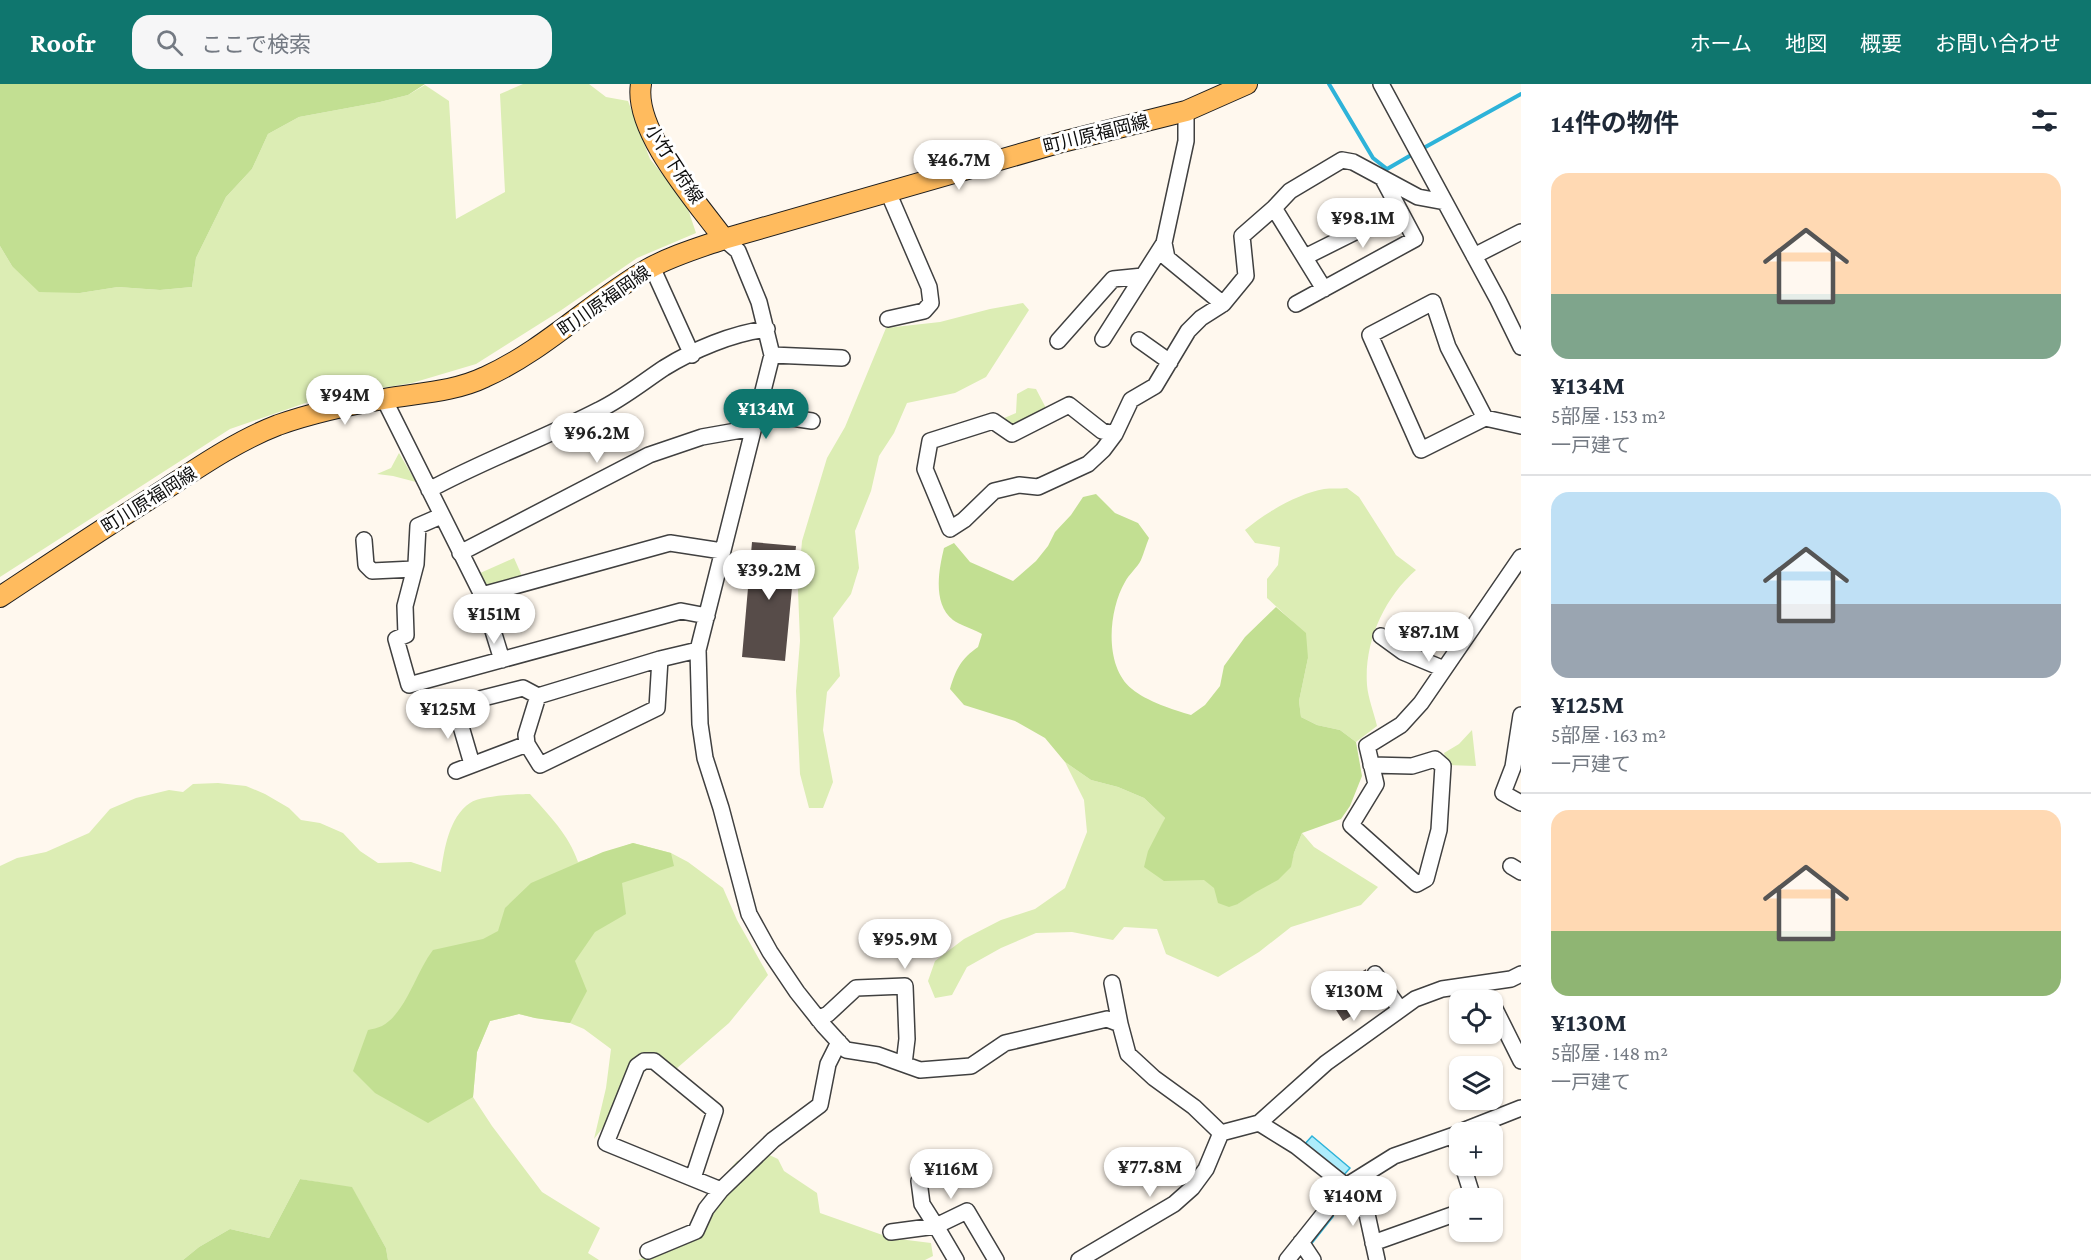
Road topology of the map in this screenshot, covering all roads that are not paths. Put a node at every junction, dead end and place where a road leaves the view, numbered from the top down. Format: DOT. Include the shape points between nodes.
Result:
graph roads {
  1 [pos="641,84"];
  2 [pos="1247,84"];
  3 [pos="1381,84"];
  4 [pos="1186,111"];
  5 [pos="1383,179"];
  6 [pos="888,192"];
  7 [pos="1445,202"];
  8 [pos="1274,208"];
  9 [pos="1399,210"];
  10 [pos="1521,232"];
  11 [pos="723,239"];
  12 [pos="1164,243"];
  13 [pos="1474,256"];
  14 [pos="1305,257"];
  15 [pos="652,267"];
  16 [pos="1143,276"];
  17 [pos="1324,289"];
  18 [pos="1223,304"];
  19 [pos="1296,304"];
  20 [pos="888,319"];
  21 [pos="767,329"];
  22 [pos="1103,339"];
  23 [pos="1058,340"];
  24 [pos="1139,340"];
  25 [pos="1521,347"];
  26 [pos="692,355"];
  27 [pos="772,355"];
  28 [pos="842,358"];
  29 [pos="1170,362"];
  30 [pos="384,399"];
  31 [pos="757,413"];
  32 [pos="1485,418"];
  33 [pos="812,421"];
  34 [pos="1521,426"];
  35 [pos="753,428"];
  36 [pos="1115,434"];
  37 [pos="429,490"];
  38 [pos="441,516"];
  39 [pos="364,540"];
  40 [pos="722,551"];
  41 [pos="460,553"];
  42 [pos="1521,557"];
  43 [pos="414,569"];
  44 [pos="482,595"];
  45 [pos="0,597"];
  46 [pos="707,616"];
  47 [pos="1381,636"];
  48 [pos="698,650"];
  49 [pos="660,659"];
  50 [pos="502,660"];
  51 [pos="1444,669"];
  52 [pos="538,696"];
  53 [pos="455,706"];
  54 [pos="424,713"];
  55 [pos="1521,715"];
  56 [pos="527,744"];
  57 [pos="472,764"];
  58 [pos="1371,765"];
  59 [pos="456,771"];
  60 [pos="1521,803"];
  61 [pos="1376,974"];
  62 [pos="1521,974"];
  63 [pos="1482,982"];
  64 [pos="1112,983"];
  65 [pos="1486,990"];
  66 [pos="1400,1009"];
  67 [pos="1503,1017"];
  68 [pos="818,1019"];
  69 [pos="1120,1024"];
  70 [pos="1515,1033"];
  71 [pos="839,1042"];
  72 [pos="1521,1061"];
  73 [pos="904,1064"];
  74 [pos="1521,1108"];
  75 [pos="1486,1122"];
  76 [pos="1259,1123"];
  77 [pos="1221,1133"];
  78 [pos="1449,1136"];
  79 [pos="693,1178"];
  80 [pos="919,1181"];
  81 [pos="1346,1185"];
  82 [pos="721,1190"];
  83 [pos="1449,1216"];
  84 [pos="936,1226"];
  85 [pos="891,1232"];
  86 [pos="1301,1242"];
  87 [pos="1373,1243"];
  88 [pos="648,1251"];
  89 [pos="956,1260"];
  90 [pos="996,1260"];
  91 [pos="1079,1260"];
  92 [pos="1287,1260"];
  93 [pos="1313,1260"];
  94 [pos="1377,1260"];
  1 -- 11 [label="main road, 小竹下府線" via="644,117 652,137"];
  2 -- 4 [label="main road, 町川原福岡線"];
  3 -- 7 [label="street"];
  4 -- 6 [label="main road, 町川原福岡線"];
  4 -- 12 [label="street" via="1186,141"];
  5 -- 7 [label="street" via="1418,197"];
  5 -- 8 [label="street" via="1342,160 1290,191"];
  5 -- 9 [label="street"];
  6 -- 11 [label="main road, 町川原福岡線"];
  6 -- 20 [label="street" via="929,286 931,303 924,311"];
  7 -- 13 [label="street"];
  8 -- 14 [label="street"];
  8 -- 18 [label="street" via="1242,236 1246,276"];
  9 -- 14 [label="street"];
  9 -- 17 [label="street" via="1415,239"];
  10 -- 13 [label="street"];
  11 -- 15 [label="main road, 町川原福岡線"];
  11 -- 21 [label="street" via="738,251"];
  12 -- 16 [label="street"];
  12 -- 18 [label="street" via="1167,258"];
  13 -- 25 [label="street"];
  14 -- 17 [label="street"];
  15 -- 26 [label="street"];
  15 -- 30 [label="main road, 町川原福岡線" via="558,334 483,378 437,392"];
  16 -- 22 [label="street"];
  16 -- 23 [label="street" via="1113,279"];
  17 -- 19 [label="street"];
  18 -- 29 [label="street" via="1188,331"];
  21 -- 26 [label="street" via="719,341"];
  21 -- 27 [label="street"];
  24 -- 29 [label="street"];
  26 -- 37 [label="street" via="667,366 602,409"];
  27 -- 28 [label="street"];
  27 -- 31 [label="street"];
  29 -- 36 [label="street" via="1155,386 1131,400"];
  30 -- 37 [label="street"];
  30 -- 45 [label="main road, 町川原福岡線" via="299,418 238,444"];
  31 -- 33 [label="street"];
  31 -- 35 [label="street"];
  32 -- 32 [label="street" via="1448,347 1432,302 1370,335 1421,450"];
  32 -- 34 [label="street"];
  35 -- 40 [label="street"];
  35 -- 41 [label="street" via="702,437 649,455"];
  36 -- 36 [label="street" via="1088,464 1038,487 1019,485 994,491 950,529 925,469 930,441 993,421 1012,434 1069,405 1102,431"];
  37 -- 38 [label="street"];
  38 -- 41 [label="street"];
  38 -- 43 [label="street" via="418,526"];
  39 -- 43 [label="street" via="366,565 372,571"];
  40 -- 44 [label="street" via="670,543"];
  40 -- 46 [label="street"];
  41 -- 44 [label="street"];
  42 -- 51 [label="street"];
  43 -- 50 [label="street" via="405,606 406,635 396,639 409,685"];
  44 -- 50 [label="street"];
  46 -- 48 [label="street"];
  46 -- 50 [label="street" via="681,611"];
  47 -- 51 [label="street" via="1403,652"];
  48 -- 49 [label="street"];
  48 -- 68 [label="street" via="705,758 749,914 770,952"];
  49 -- 52 [label="street"];
  49 -- 56 [label="street" via="657,708 540,765"];
  51 -- 58 [label="street" via="1401,725 1367,746"];
  52 -- 53 [label="street" via="523,688"];
  52 -- 56 [label="street"];
  53 -- 54 [label="street"];
  53 -- 57 [label="street"];
  55 -- 60 [label="street" via="1513,768 1503,794"];
  56 -- 57 [label="street"];
  57 -- 59 [label="street"];
  58 -- 58 [label="street" via="1376,784 1351,825 1417,884 1426,879 1440,830 1443,766 1435,759 1412,766"];
  61 -- 66 [label="street"];
  62 -- 63 [label="street"];
  63 -- 65 [label="street"];
  63 -- 66 [label="street" via="1442,989"];
  64 -- 69 [label="street"];
  66 -- 76 [label="street" via="1326,1063"];
  67 -- 70 [label="street"];
  68 -- 71 [label="street"];
  68 -- 73 [label="street" via="856,988 905,986"];
  69 -- 73 [label="street" via="1107,1019 1005,1044 971,1066 920,1070"];
  69 -- 77 [label="street" via="1128,1054"];
  70 -- 72 [label="street"];
  71 -- 73 [label="street" via="846,1050"];
  71 -- 82 [label="street" via="828,1064 820,1106 773,1140"];
  74 -- 75 [label="street"];
  76 -- 77 [label="street"];
  76 -- 81 [label="street"];
  77 -- 91 [label="street" via="1206,1169 1192,1188 1174,1204"];
  78 -- 81 [label="street" via="1394,1156"];
  79 -- 79 [label="street" via="606,1143 638,1066 644,1061 654,1061 715,1111"];
  79 -- 82 [label="street"];
  80 -- 84 [label="street" via="922,1204"];
  81 -- 86 [label="street"];
  81 -- 87 [label="street" via="1367,1214"];
  82 -- 88 [label="street" via="696,1231"];
  83 -- 87 [label="street"];
  84 -- 85 [label="street"];
  84 -- 89 [label="street"];
  84 -- 90 [label="street" via="967,1211"];
  86 -- 92 [label="street"];
  86 -- 93 [label="street"];
  87 -- 94 [label="street"];
}
